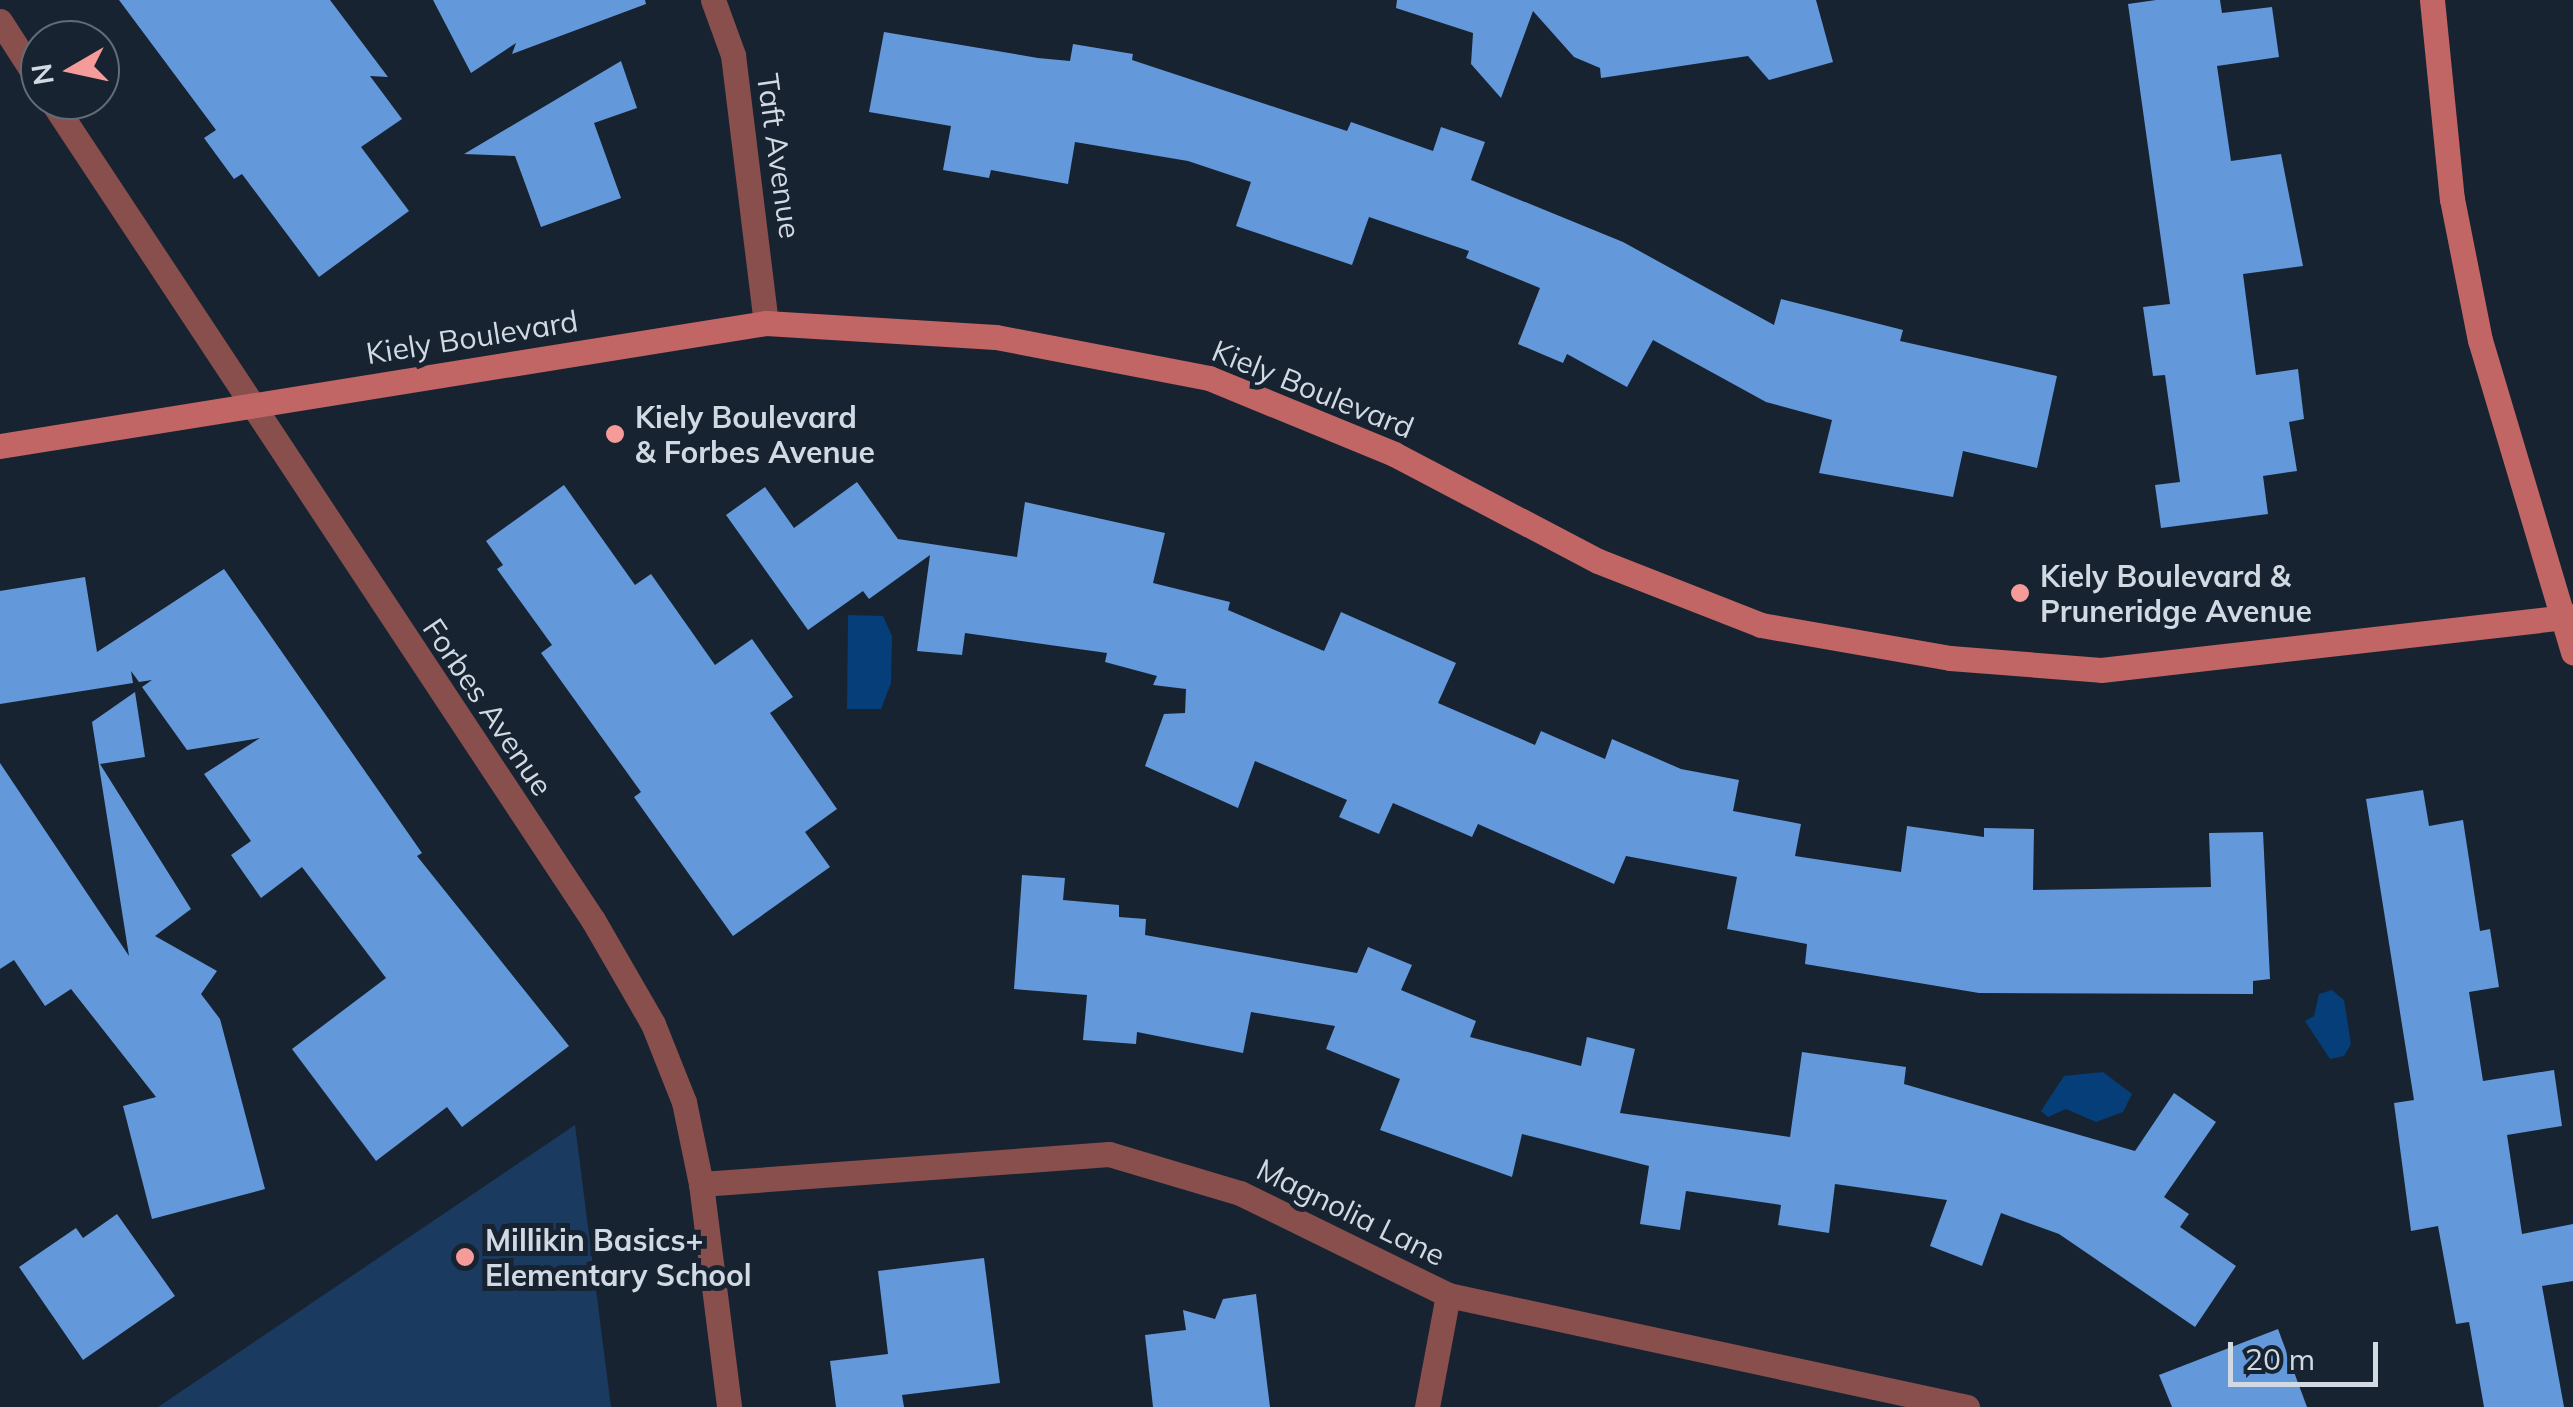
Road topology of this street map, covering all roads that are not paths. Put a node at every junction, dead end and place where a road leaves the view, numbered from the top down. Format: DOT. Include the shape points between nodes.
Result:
graph roads {
  1 [pos="713,0"];
  2 [pos="2432,0"];
  3 [pos="0,21"];
  4 [pos="20,52"];
  5 [pos="64,120"];
  6 [pos="766,323"];
  7 [pos="249,408"];
  8 [pos="0,446"];
  9 [pos="2566,617"];
  10 [pos="2573,652"];
  11 [pos="701,1184"];
  12 [pos="1448,1295"];
  13 [pos="729,1407"];
  14 [pos="1427,1407"];
  15 [pos="1967,1407"];
  1 -- 6 [label="street, Taft Avenue" via="733,55"];
  2 -- 9 [label="main road" via="2452,199 2476,323"];
  3 -- 4 [label="street"];
  5 -- 7 [label="street, Forbes Avenue"];
  6 -- 7 [label="main road, Kiely Boulevard"];
  6 -- 9 [label="main road, Kiely Boulevard" via="996,337 1208,378 1394,454 1598,561 1761,625 1950,658 2100,670 2162,666"];
  7 -- 8 [label="main road, Kiely Boulevard"];
  7 -- 11 [label="street, Forbes Avenue" via="592,920 654,1024 684,1102"];
  9 -- 10 [label="main road"];
  11 -- 12 [label="street, Magnolia Lane" via="1109,1154 1240,1194"];
  11 -- 13 [label="street, Forbes Avenue"];
  12 -- 14 [label="street"];
  12 -- 15 [label="street, Magnolia Lane"];
}
